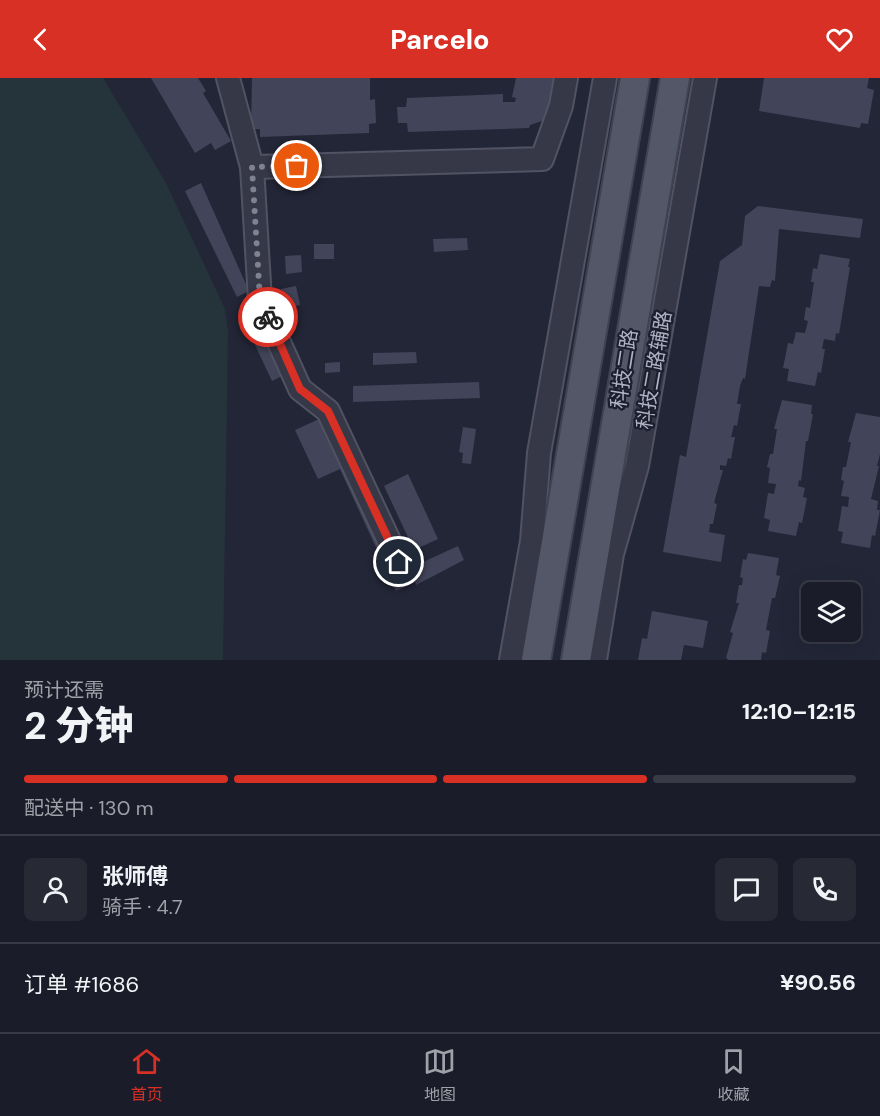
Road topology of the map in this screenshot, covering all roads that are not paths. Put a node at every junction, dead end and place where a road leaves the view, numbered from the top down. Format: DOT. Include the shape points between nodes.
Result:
graph roads {
  1 [pos="228,78"];
  2 [pos="566,78"];
  3 [pos="605,78"];
  4 [pos="635,78"];
  5 [pos="675,78"];
  6 [pos="705,78"];
  7 [pos="252,167"];
  8 [pos="399,562"];
  9 [pos="512,660"];
  10 [pos="536,660"];
  11 [pos="576,660"];
  12 [pos="595,660"];
  1 -- 7 [label="street"];
  2 -- 7 [label="street" via="561,106 542,159"];
  3 -- 9 [label="street" via="539,453 532,541"];
  4 -- 10 [label="main road, 科技二路"];
  5 -- 11 [label="main road, 科技二路"];
  6 -- 12 [label="street, 科技二路辅路" via="637,466 612,554"];
  7 -- 8 [label="street" via="260,300 300,389 328,411"];
}
